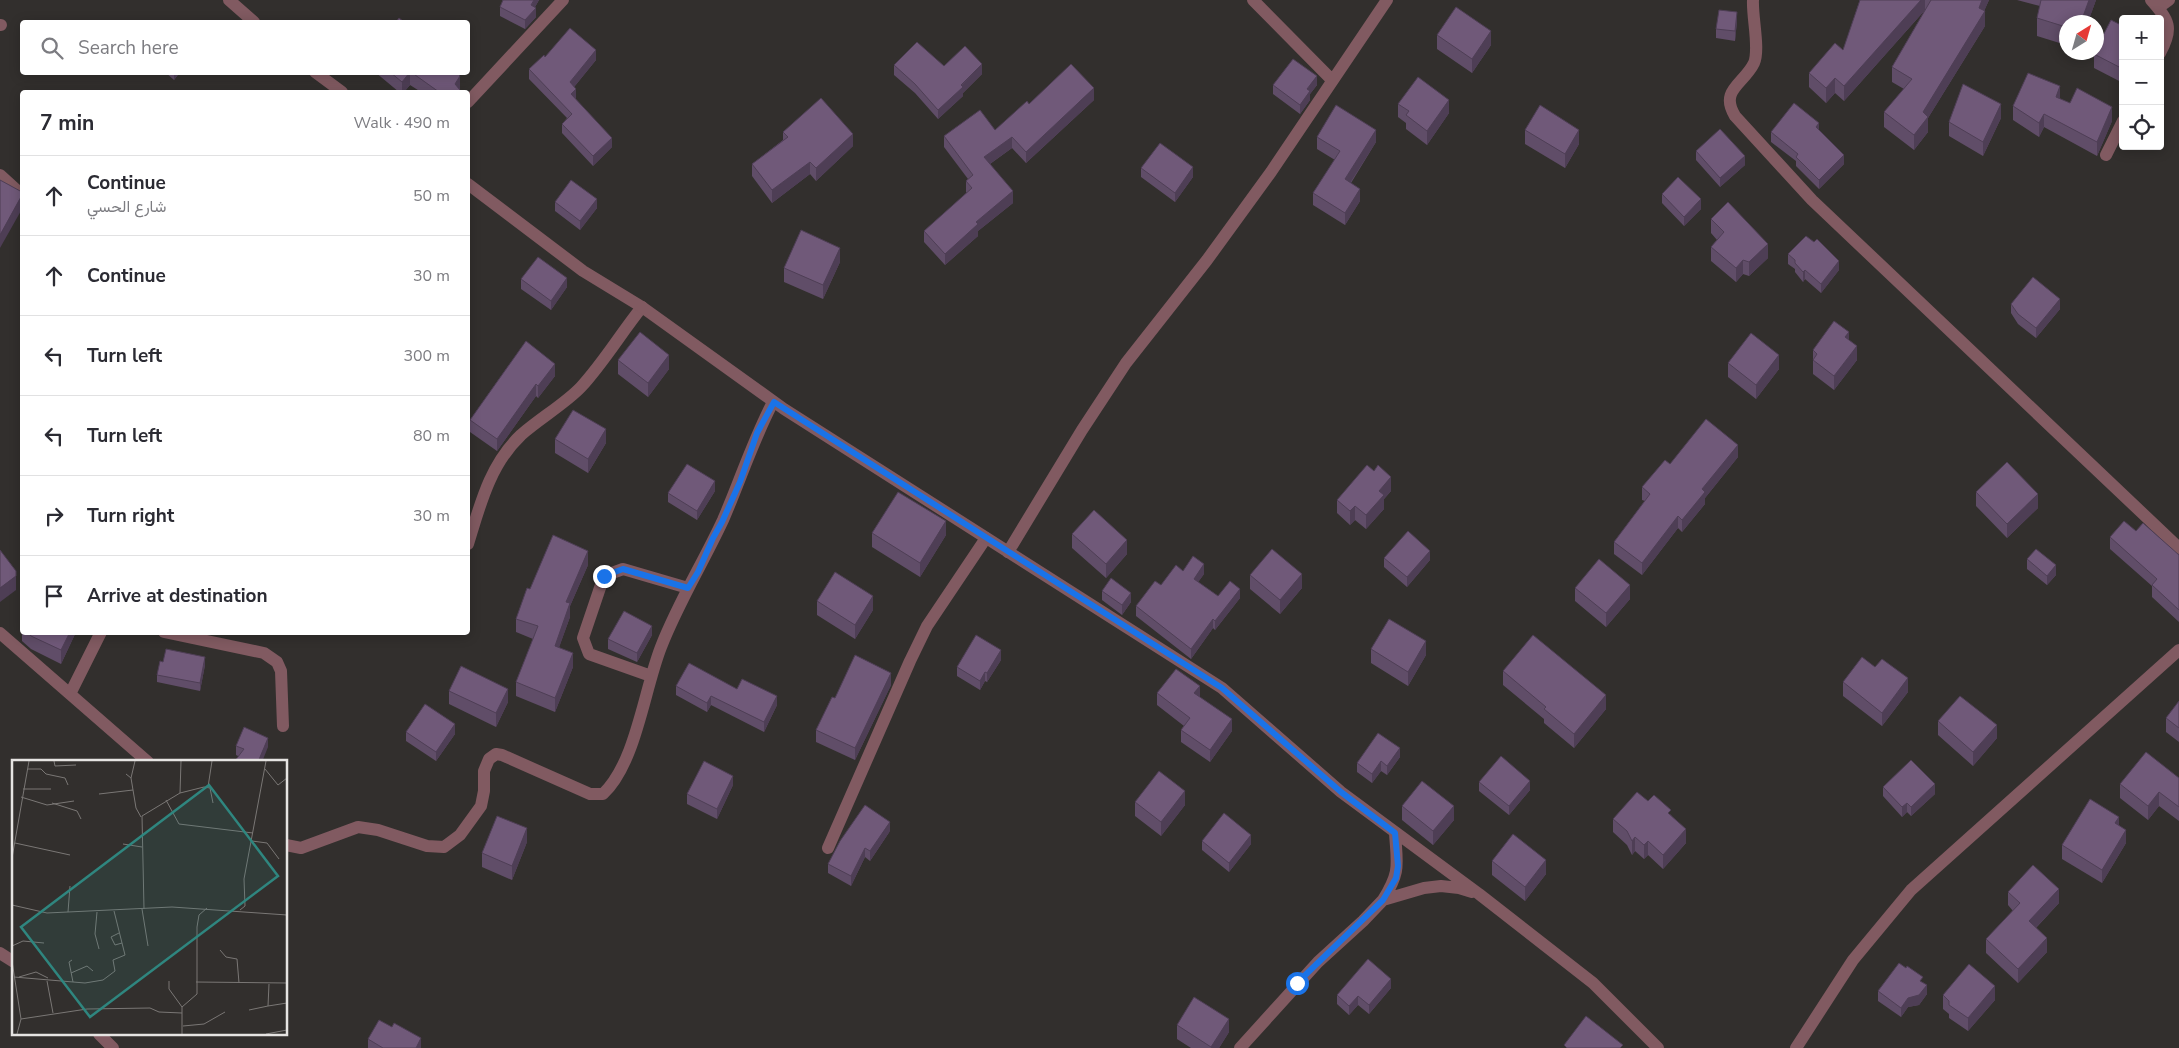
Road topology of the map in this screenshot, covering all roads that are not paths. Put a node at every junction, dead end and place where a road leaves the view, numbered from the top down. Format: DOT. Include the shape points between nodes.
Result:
graph roads {
  1 [pos="229,0"];
  2 [pos="563,0"];
  3 [pos="1254,0"];
  4 [pos="1387,0"];
  5 [pos="1754,0"];
  6 [pos="2169,0"];
  7 [pos="2154,4"];
  8 [pos="2161,15"];
  9 [pos="2164,19"];
  10 [pos="252,20"];
  11 [pos="2164,46"];
  12 [pos="319,75"];
  13 [pos="1332,80"];
  14 [pos="339,90"];
  15 [pos="470,100"];
  16 [pos="2119,129"];
  17 [pos="2106,155"];
  18 [pos="0,175"];
  19 [pos="470,186"];
  20 [pos="20,192"];
  21 [pos="642,307"];
  22 [pos="774,402"];
  23 [pos="470,537"];
  24 [pos="986,538"];
  25 [pos="2179,548"];
  26 [pos="1008,552"];
  27 [pos="688,588"];
  28 [pos="0,633"];
  29 [pos="100,635"];
  30 [pos="178,635"];
  31 [pos="2179,650"];
  32 [pos="651,676"];
  33 [pos="70,694"];
  34 [pos="283,726"];
  35 [pos="146,760"];
  36 [pos="1395,833"];
  37 [pos="288,845"];
  38 [pos="828,848"];
  39 [pos="1479,894"];
  40 [pos="1383,900"];
  41 [pos="0,953"];
  42 [pos="12,961"];
  43 [pos="101,1036"];
  44 [pos="113,1048"];
  45 [pos="1240,1048"];
  46 [pos="1658,1048"];
  47 [pos="1796,1048"];
  1 -- 10 [label="street"];
  2 -- 15 [label="street"];
  3 -- 13 [label="street"];
  4 -- 13 [label="street"];
  5 -- 25 [label="street" via="1756,56 1730,95 1735,116 1812,200"];
  6 -- 7 [label="street"];
  7 -- 8 [label="street"];
  9 -- 11 [label="street" via="2169,27"];
  12 -- 14 [label="street"];
  13 -- 26 [label="street" via="1207,260 1126,362"];
  16 -- 17 [label="street"];
  18 -- 20 [label="street"];
  19 -- 21 [label="street" via="583,271"];
  21 -- 22 [label="street"];
  21 -- 23 [label="street" via="580,388 520,436 501,460 485,488"];
  22 -- 24 [label="street"];
  22 -- 27 [label="street" via="757,433 722,522"];
  24 -- 26 [label="street"];
  24 -- 38 [label="street" via="927,626"];
  26 -- 36 [label="street" via="1222,688 1341,792"];
  27 -- 32 [label="street" via="670,624"];
  27 -- 32 [label="street" via="623,569 604,576 583,638 589,654"];
  28 -- 33 [label="street"];
  29 -- 33 [label="street"];
  30 -- 34 [label="street" via="264,653 277,662 282,670"];
  31 -- 47 [label="street" via="1911,890 1853,960"];
  32 -- 37 [label="street" via="633,742 618,777 603,794 590,794 496,754 489,759 484,771 481,806 460,835 444,847 427,846 358,827 301,848"];
  33 -- 35 [label="street"];
  36 -- 39 [label="street"];
  36 -- 40 [label="street" via="1396,878"];
  39 -- 40 [label="street" via="1441,886"];
  39 -- 46 [label="street" via="1593,984"];
  40 -- 45 [label="street" via="1318,962"];
  41 -- 42 [label="street"];
  43 -- 44 [label="street"];
}
